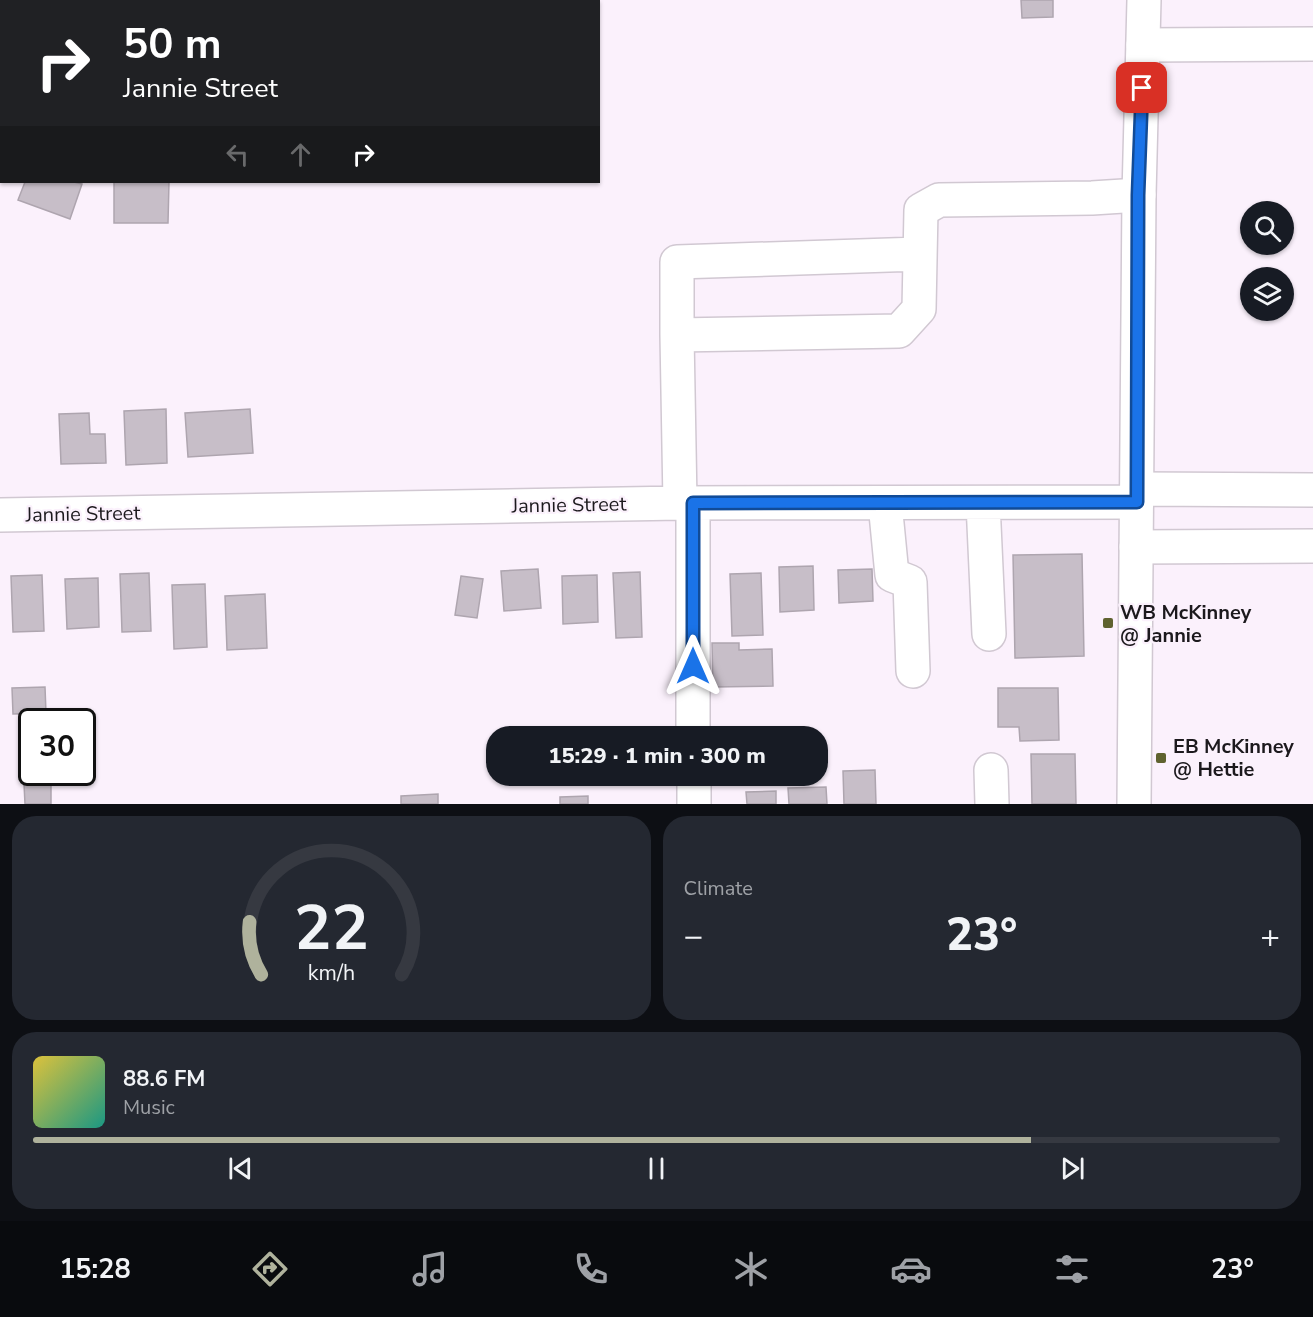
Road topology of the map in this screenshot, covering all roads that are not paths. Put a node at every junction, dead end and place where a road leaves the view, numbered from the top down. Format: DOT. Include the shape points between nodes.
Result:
graph roads {
  1 [pos="1144,0"];
  2 [pos="1313,44"];
  3 [pos="1143,45"];
  4 [pos="1138,195"];
  5 [pos="918,254"];
  6 [pos="676,336"];
  7 [pos="1313,490"];
  8 [pos="1138,496"];
  9 [pos="983,502"];
  10 [pos="686,503"];
  11 [pos="885,503"];
  12 [pos="0,516"];
  13 [pos="1313,546"];
  14 [pos="1136,547"];
  15 [pos="989,634"];
  16 [pos="914,671"];
  17 [pos="693,726"];
  18 [pos="991,770"];
  19 [pos="694,786"];
  20 [pos="694,804"];
  21 [pos="992,804"];
  22 [pos="1134,804"];
  1 -- 3 [label="street"];
  2 -- 3 [label="street"];
  3 -- 4 [label="street"];
  4 -- 5 [label="street" via="939,200 921,210"];
  4 -- 8 [label="street"];
  5 -- 6 [label="street" via="919,309 899,331"];
  5 -- 6 [label="street" via="677,262"];
  6 -- 10 [label="street"];
  7 -- 8 [label="street, Jannie Street"];
  8 -- 9 [label="street, Jannie Street"];
  8 -- 14 [label="street"];
  9 -- 11 [label="street, Jannie Street"];
  9 -- 15 [label="street"];
  10 -- 11 [label="street, Jannie Street"];
  10 -- 12 [label="street, Jannie Street"];
  10 -- 17 [label="street"];
  11 -- 16 [label="street" via="892,575 910,582"];
  13 -- 14 [label="street"];
  14 -- 22 [label="street"];
  18 -- 21 [label="street"];
  19 -- 20 [label="street"];
}
